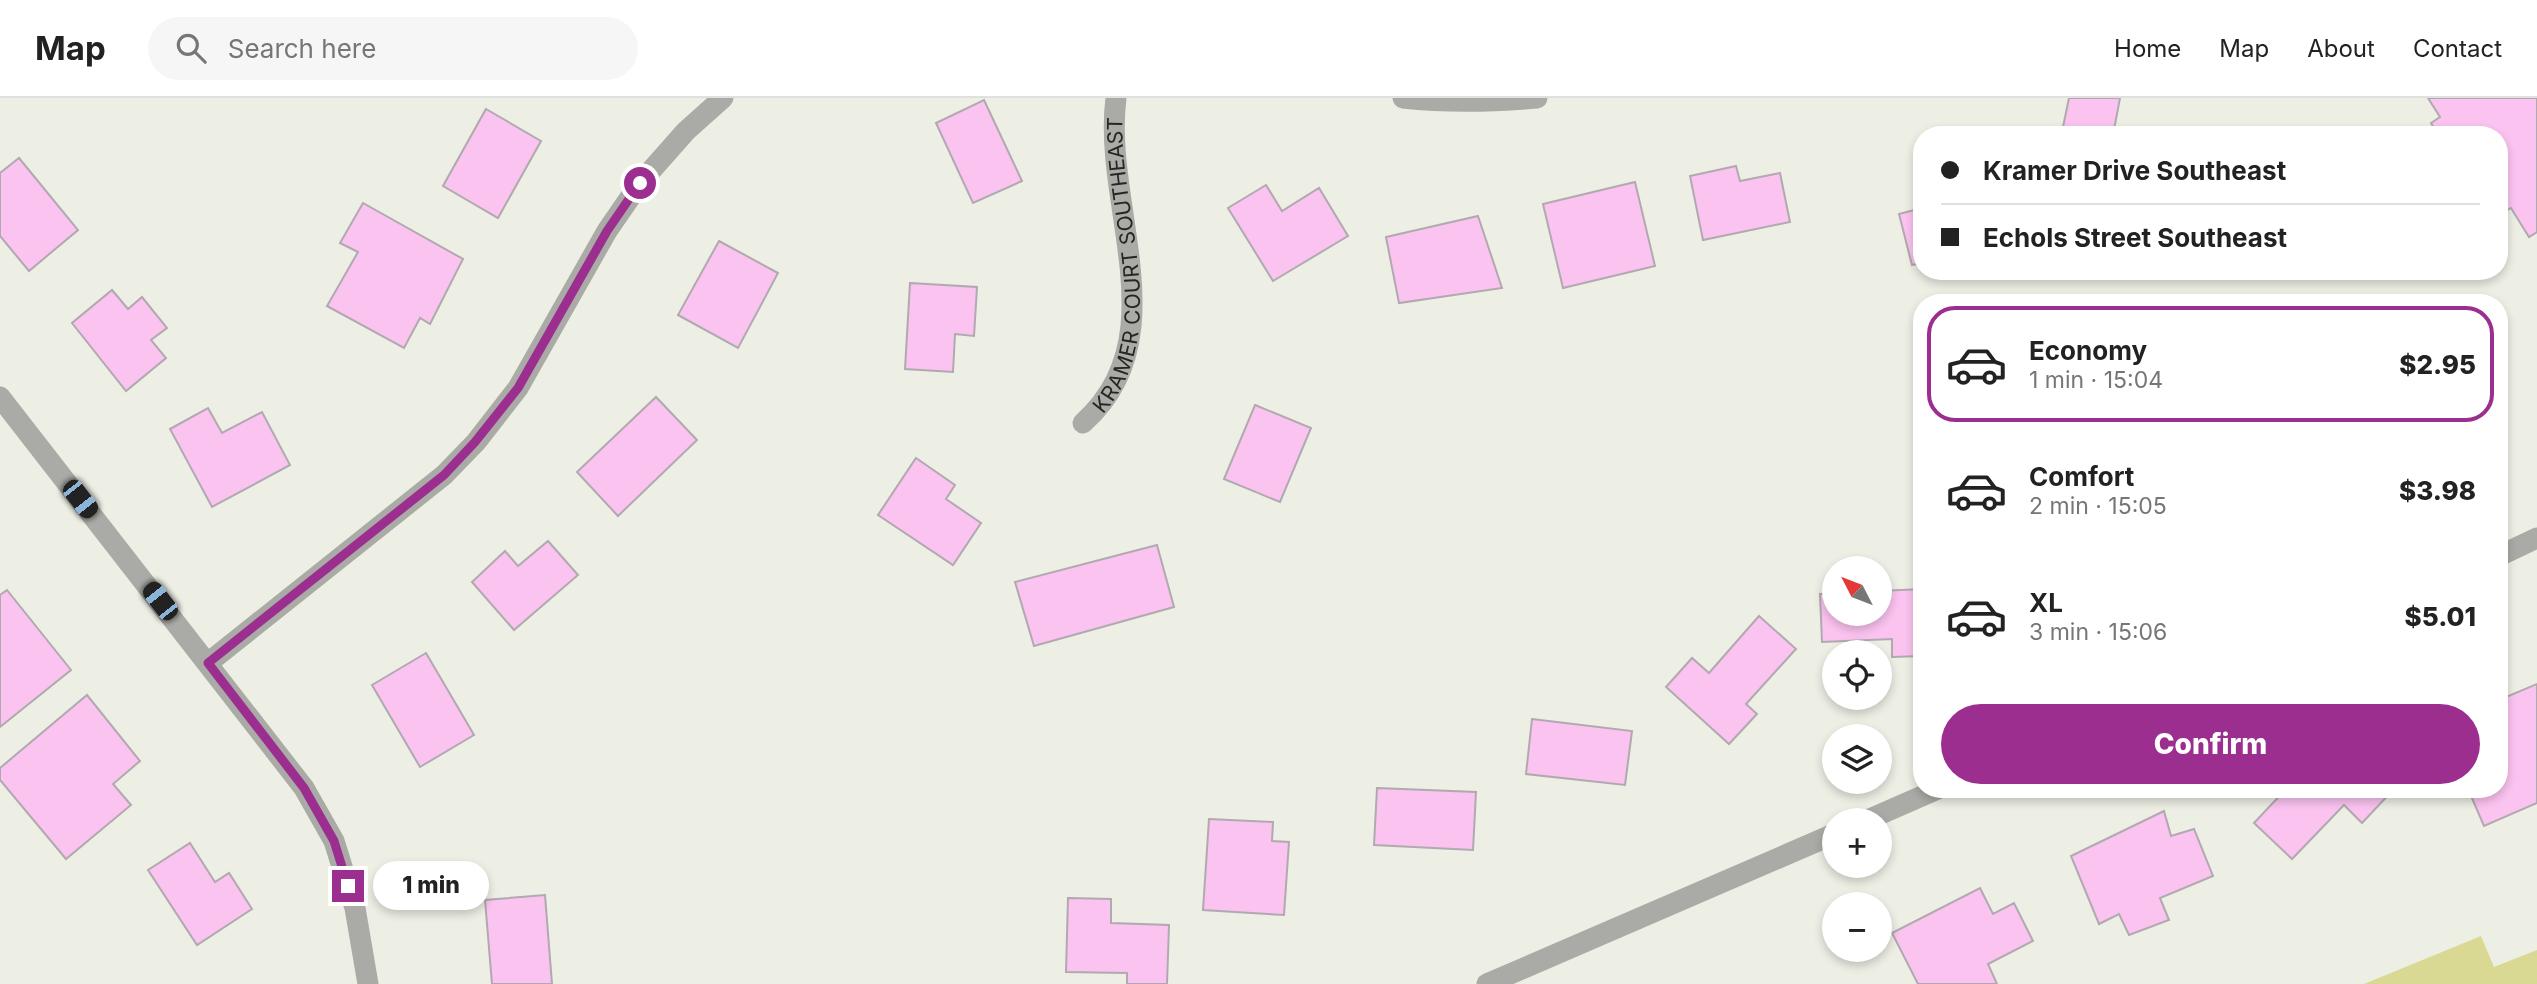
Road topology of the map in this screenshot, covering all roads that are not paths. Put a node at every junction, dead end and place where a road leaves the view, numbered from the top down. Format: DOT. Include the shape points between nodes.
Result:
graph roads {
  1 [pos="723,98"];
  2 [pos="1116,98"];
  3 [pos="1403,98"];
  4 [pos="1537,98"];
  5 [pos="0,397"];
  6 [pos="1083,423"];
  7 [pos="2537,538"];
  8 [pos="2508,552"];
  9 [pos="208,663"];
  10 [pos="1917,798"];
  11 [pos="1892,809"];
  12 [pos="1822,839"];
  13 [pos="368,984"];
  14 [pos="1487,984"];
  1 -- 9 [label="street" via="640,183 607,231 518,388 475,442 444,475"];
  2 -- 6 [label="street, KRAMER COURT SOUTHEAST" via="1115,134 1133,317 1128,351 1115,384"];
  3 -- 4 [label="street" via="1471,103"];
  5 -- 9 [label="street"];
  7 -- 8 [label="street"];
  9 -- 13 [label="street" via="304,788 334,841 355,908"];
  10 -- 11 [label="street"];
  12 -- 14 [label="street"];
}
